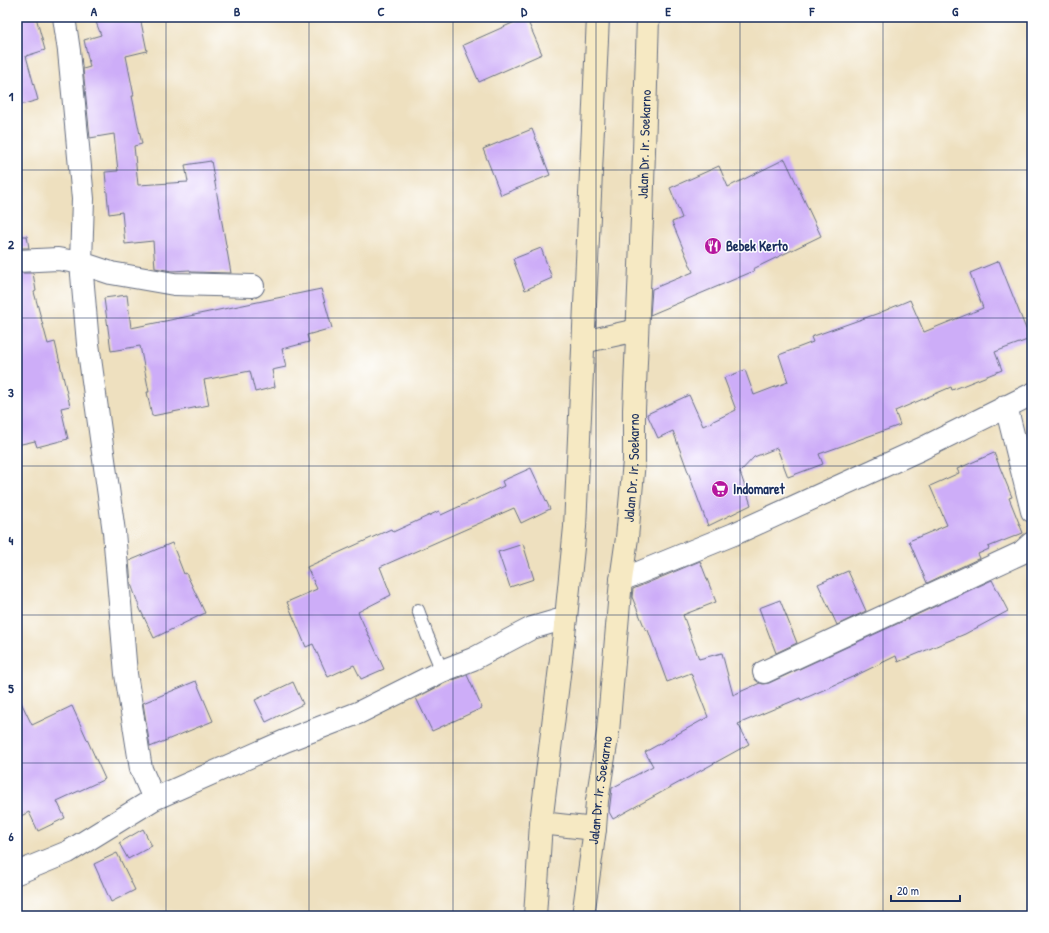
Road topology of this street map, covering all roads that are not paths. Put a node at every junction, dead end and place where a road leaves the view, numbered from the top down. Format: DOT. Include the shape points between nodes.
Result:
graph roads {
  1 [pos="64,17"];
  2 [pos="598,17"];
  3 [pos="648,17"];
  4 [pos="17,261"];
  5 [pos="81,263"];
  6 [pos="253,286"];
  7 [pos="637,330"];
  8 [pos="582,342"];
  9 [pos="1032,394"];
  10 [pos="1006,406"];
  11 [pos="1032,511"];
  12 [pos="1032,543"];
  13 [pos="621,580"];
  14 [pos="418,610"];
  15 [pos="566,618"];
  16 [pos="442,671"];
  17 [pos="764,672"];
  18 [pos="154,799"];
  19 [pos="541,823"];
  20 [pos="595,829"];
  21 [pos="17,873"];
  22 [pos="535,916"];
  23 [pos="583,916"];
  1 -- 5 [label="street" via="83,199"];
  2 -- 8 [label="main road"];
  3 -- 7 [label="main road, Jalan Dr. Ir. Soekarno"];
  4 -- 5 [label="street" via="58,259"];
  5 -- 6 [label="street" via="111,273 174,284"];
  5 -- 18 [label="street" via="88,344 114,532 126,674 141,769"];
  7 -- 8 [label="main road"];
  7 -- 13 [label="main road, Jalan Dr. Ir. Soekarno" via="634,461"];
  8 -- 15 [label="main road" via="575,527"];
  9 -- 10 [label="street"];
  10 -- 11 [label="street"];
  10 -- 13 [label="street" via="921,449 748,528"];
  12 -- 17 [label="street" via="1021,553"];
  13 -- 20 [label="main road, Jalan Dr. Ir. Soekarno" via="608,732"];
  14 -- 16 [label="lane"];
  15 -- 16 [label="street" via="532,628 473,659"];
  15 -- 19 [label="main road"];
  16 -- 18 [label="street" via="358,713 285,741"];
  18 -- 21 [label="street" via="68,852"];
  19 -- 20 [label="main road"];
  19 -- 22 [label="main road"];
  20 -- 23 [label="main road, Jalan Dr. Ir. Soekarno"];
}
